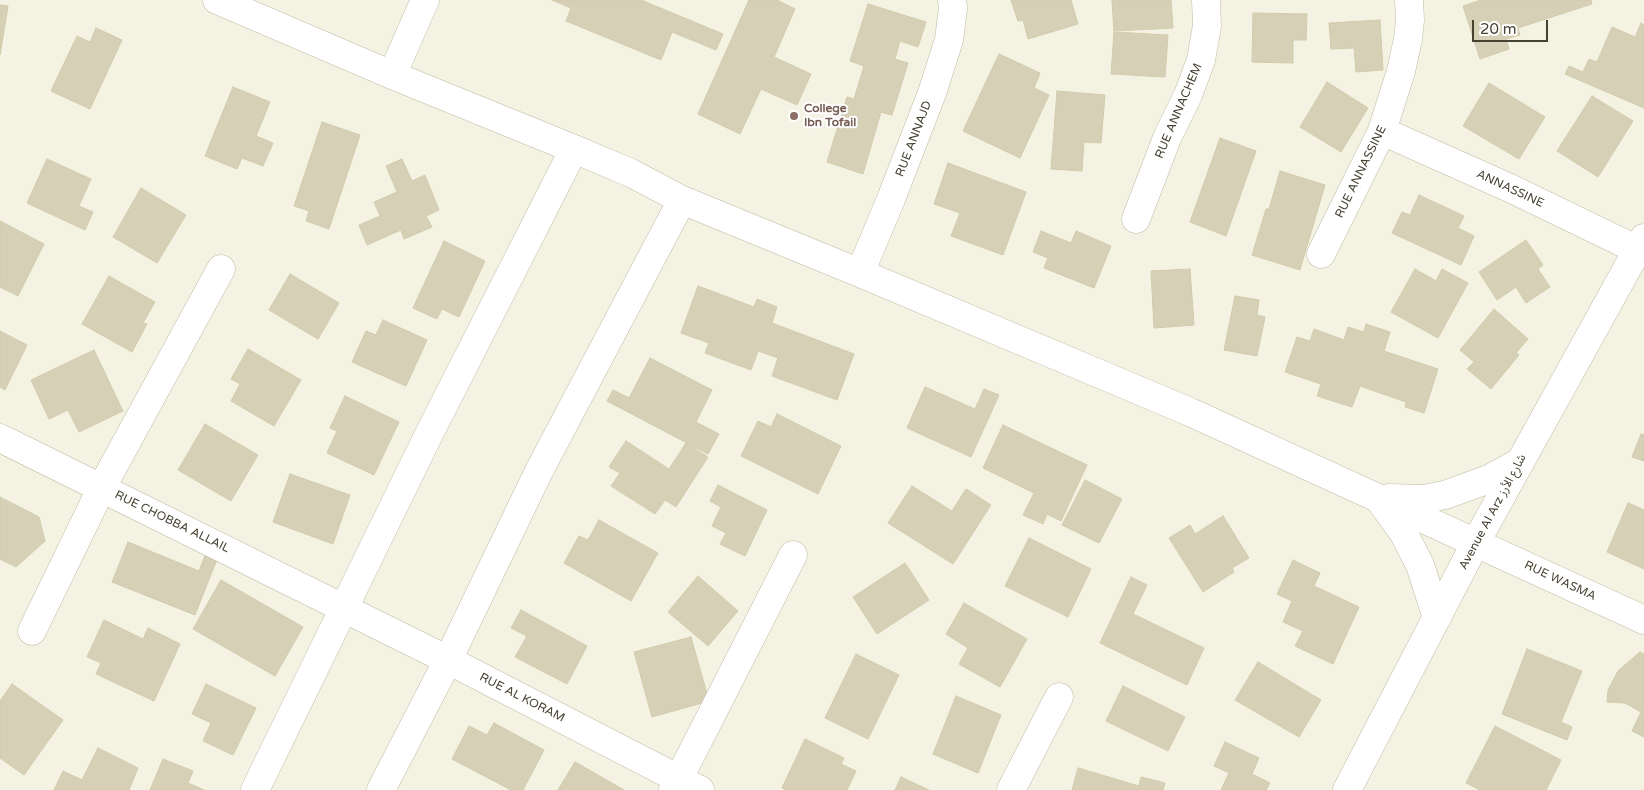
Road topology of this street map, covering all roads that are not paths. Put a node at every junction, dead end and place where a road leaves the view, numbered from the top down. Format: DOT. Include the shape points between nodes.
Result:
graph roads {
  1 [pos="217,0"];
  2 [pos="425,0"];
  3 [pos="952,0"];
  4 [pos="1206,0"];
  5 [pos="1409,0"];
  6 [pos="392,75"];
  7 [pos="1382,130"];
  8 [pos="574,149"];
  9 [pos="682,200"];
  10 [pos="1136,218"];
  11 [pos="1642,247"];
  12 [pos="1321,254"];
  13 [pos="221,269"];
  14 [pos="860,273"];
  15 [pos="0,438"];
  16 [pos="1520,462"];
  17 [pos="102,487"];
  18 [pos="1377,497"];
  19 [pos="1476,542"];
  20 [pos="793,555"];
  21 [pos="344,608"];
  22 [pos="1437,618"];
  23 [pos="1644,620"];
  24 [pos="32,631"];
  25 [pos="448,660"];
  26 [pos="1059,697"];
  27 [pos="684,786"];
  28 [pos="254,790"];
  29 [pos="381,790"];
  30 [pos="1011,790"];
  31 [pos="1347,790"];
  1 -- 6 [label="street, RUE WASMA"];
  2 -- 6 [label="street"];
  3 -- 14 [label="street, RUE ANNAJD" via="949,40 932,93"];
  4 -- 10 [label="street, RUE ANNACHEM" via="1207,26 1201,60"];
  5 -- 7 [label="street, RUE ANNASSINE" via="1408,39"];
  6 -- 8 [label="street, RUE WASMA"];
  7 -- 11 [label="street, ANNASSINE"];
  7 -- 12 [label="street, RUE ANNASSINE"];
  8 -- 9 [label="street, RUE WASMA"];
  8 -- 21 [label="street"];
  9 -- 14 [label="street, RUE WASMA"];
  9 -- 25 [label="street" via="539,471"];
  11 -- 16 [label="street, Avenue Al Arz شارع الأرز"];
  13 -- 17 [label="street"];
  14 -- 18 [label="street, RUE WASMA" via="1190,412"];
  15 -- 17 [label="street, RUE CHOBBA ALLAIL"];
  16 -- 18 [label="street" via="1489,479 1445,496 1423,499"];
  16 -- 19 [label="street, Avenue Al Arz شارع الأرز"];
  17 -- 21 [label="street, RUE CHOBBA ALLAIL"];
  17 -- 24 [label="street"];
  18 -- 19 [label="street, RUE WASMA"];
  18 -- 22 [label="street" via="1403,532 1428,588"];
  19 -- 22 [label="street, Avenue Al Arz شارع الأرز"];
  19 -- 23 [label="street, RUE WASMA"];
  20 -- 27 [label="street"];
  21 -- 25 [label="street, RUE AL KORAM"];
  21 -- 28 [label="street"];
  22 -- 31 [label="street, Avenue Al Arz شارع الأرز"];
  25 -- 27 [label="street, RUE AL KORAM"];
  25 -- 29 [label="street"];
  26 -- 30 [label="street"];
}
